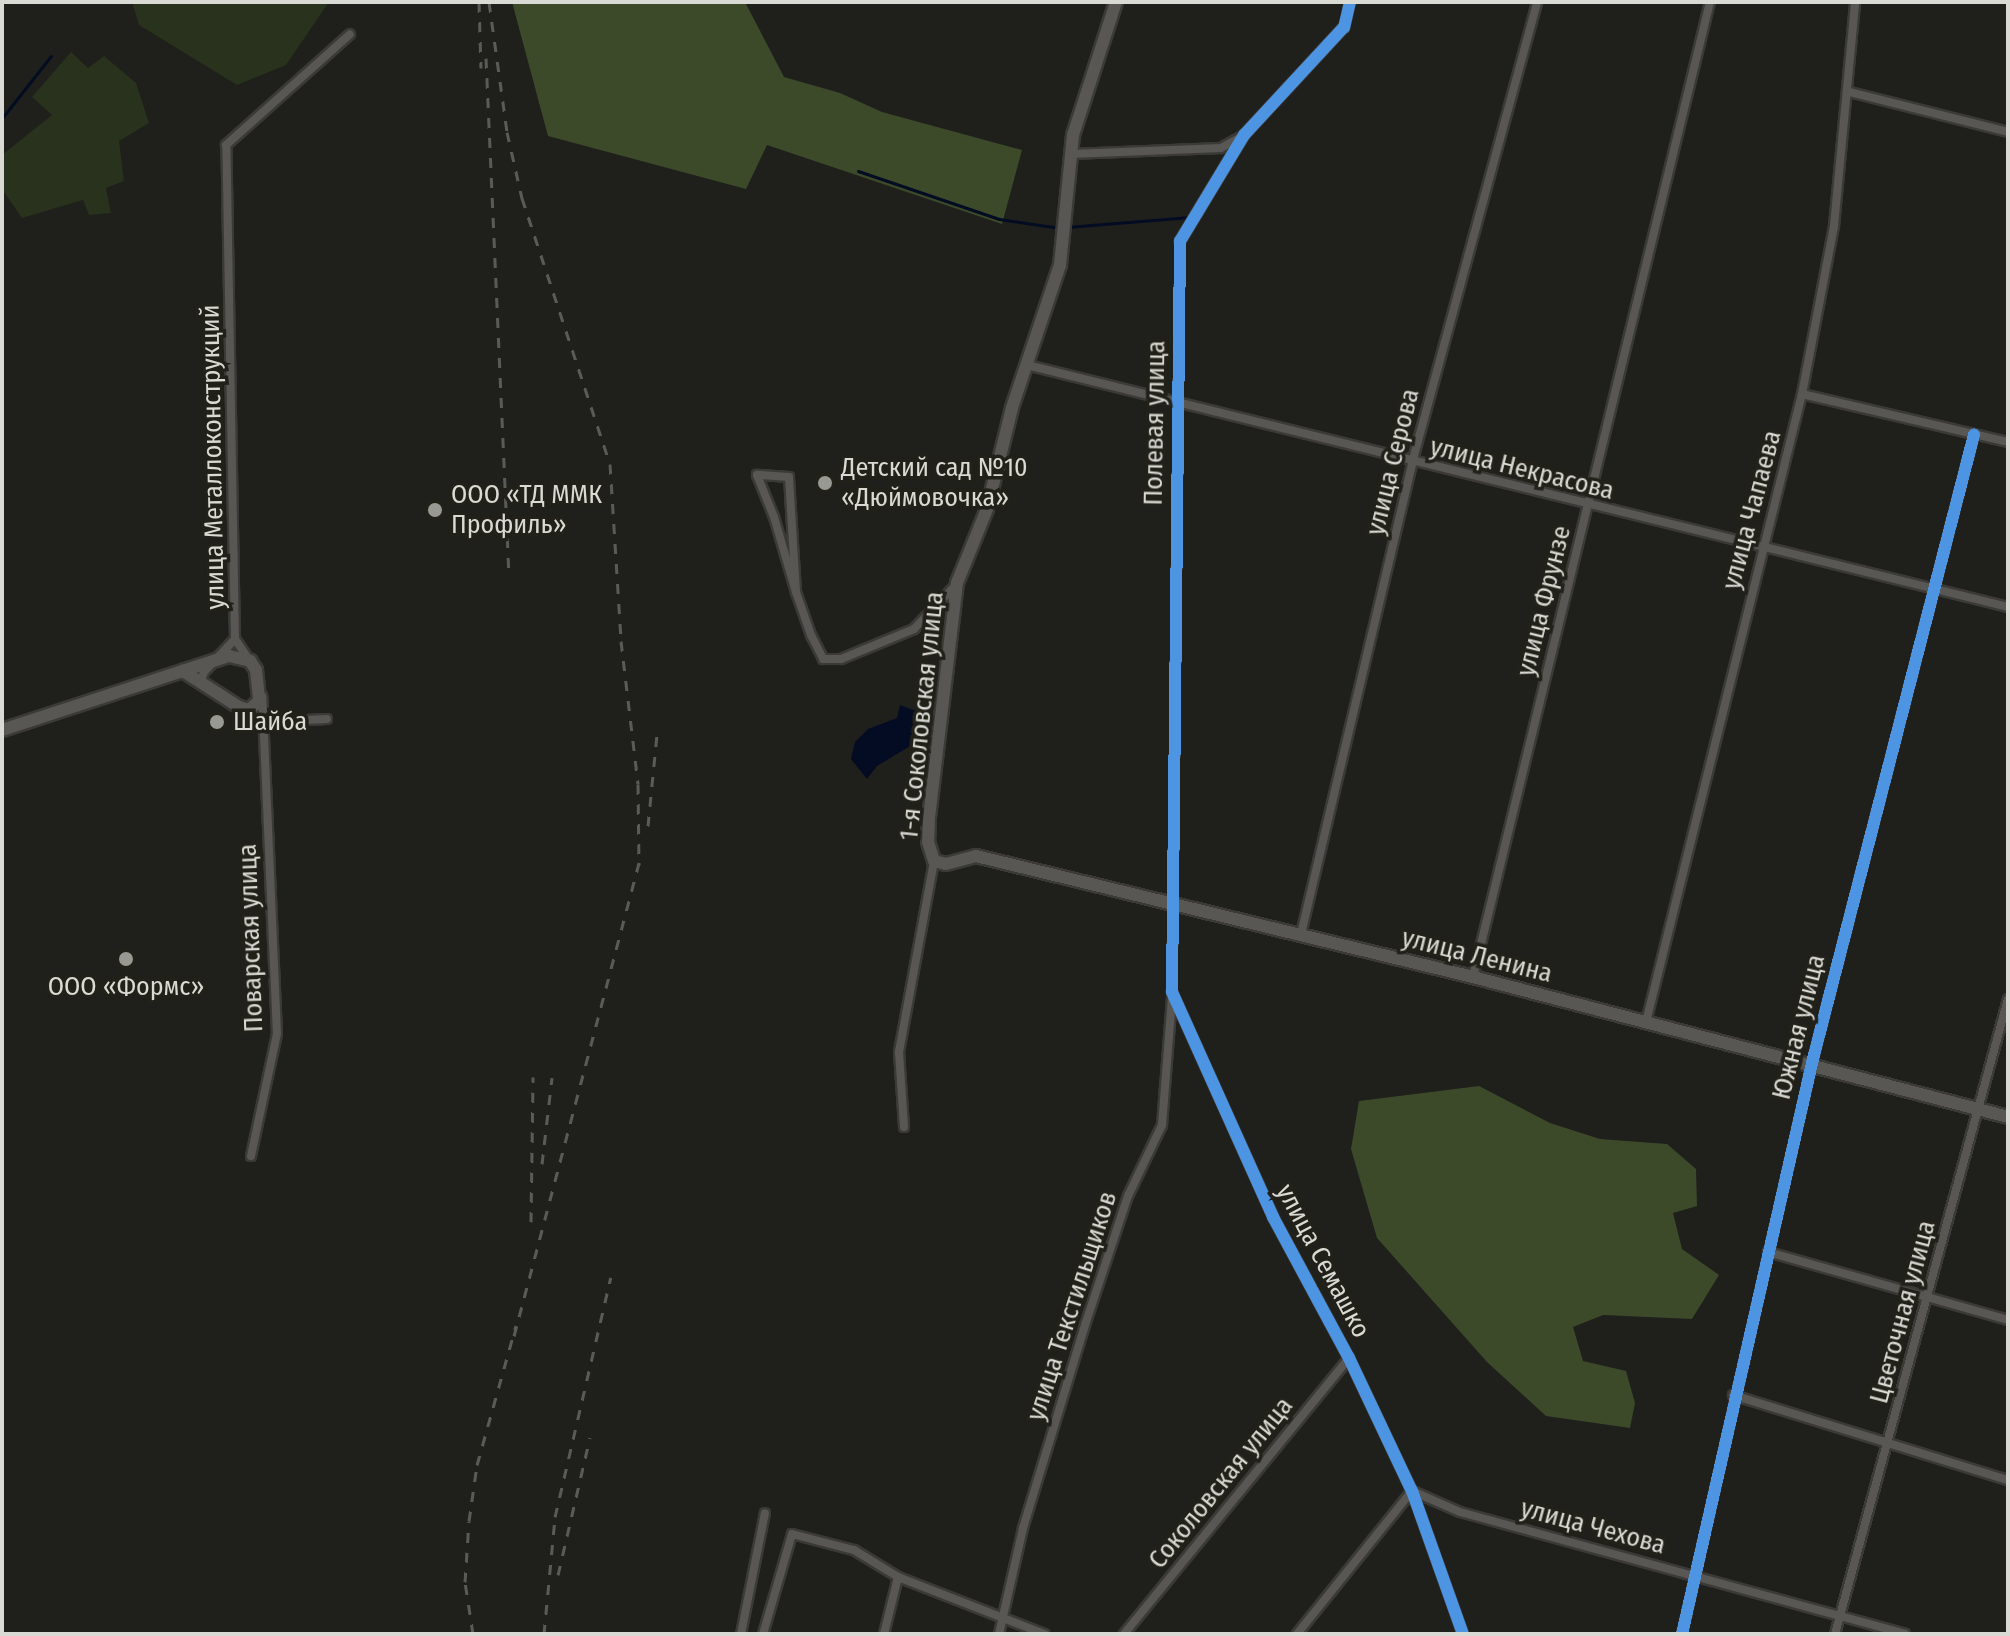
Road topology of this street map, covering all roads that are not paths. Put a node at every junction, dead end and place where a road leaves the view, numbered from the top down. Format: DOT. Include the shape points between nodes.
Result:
graph roads {
  1 [pos="1116,2"];
  2 [pos="1350,2"];
  3 [pos="1537,2"];
  4 [pos="1710,2"];
  5 [pos="1855,2"];
  6 [pos="350,34"];
  7 [pos="1850,92"];
  8 [pos="2008,132"];
  9 [pos="1244,135"];
  10 [pos="1071,154"];
  11 [pos="1027,365"];
  12 [pos="1802,394"];
  13 [pos="1176,404"];
  14 [pos="1974,435"];
  15 [pos="2008,442"];
  16 [pos="1412,463"];
  17 [pos="1588,506"];
  18 [pos="1763,544"];
  19 [pos="957,583"];
  20 [pos="1934,589"];
  21 [pos="796,592"];
  22 [pos="2008,607"];
  23 [pos="235,639"];
  24 [pos="216,659"];
  25 [pos="250,661"];
  26 [pos="183,671"];
  27 [pos="200,685"];
  28 [pos="262,690"];
  29 [pos="249,710"];
  30 [pos="265,719"];
  31 [pos="327,719"];
  32 [pos="2,730"];
  33 [pos="934,861"];
  34 [pos="1174,903"];
  35 [pos="1301,934"];
  36 [pos="1473,977"];
  37 [pos="1172,992"];
  38 [pos="2008,999"];
  39 [pos="1646,1022"];
  40 [pos="1812,1063"];
  41 [pos="1978,1109"];
  42 [pos="2008,1117"];
  43 [pos="904,1127"];
  44 [pos="251,1156"];
  45 [pos="1768,1252"];
  46 [pos="1928,1298"];
  47 [pos="2008,1320"];
  48 [pos="1349,1358"];
  49 [pos="1733,1395"];
  50 [pos="1888,1442"];
  51 [pos="2008,1480"];
  52 [pos="1412,1491"];
  53 [pos="765,1513"];
  54 [pos="1696,1576"];
  55 [pos="898,1577"];
  56 [pos="1003,1617"];
  57 [pos="1840,1617"];
  58 [pos="741,1634"];
  59 [pos="763,1634"];
  60 [pos="884,1634"];
  61 [pos="999,1634"];
  62 [pos="1044,1634"];
  63 [pos="1124,1634"];
  64 [pos="1297,1634"];
  65 [pos="1463,1634"];
  66 [pos="1682,1634"];
  67 [pos="1835,1634"];
  68 [pos="1905,1634"];
  1 -- 10 [label="street, 1-я Соколовская улица"];
  2 -- 9 [label="street, Полевая улица" via="1344,27"];
  3 -- 16 [label="street, улица Серова"];
  4 -- 17 [label="street, улица Фрунзе"];
  5 -- 7 [label="street, улица Чапаева"];
  6 -- 23 [label="street, улица Металлоконструкций" via="226,145"];
  7 -- 8 [label="street"];
  7 -- 12 [label="street, улица Чапаева" via="1834,226"];
  9 -- 10 [label="street" via="1221,148"];
  9 -- 13 [label="street, Полевая улица" via="1180,241"];
  10 -- 11 [label="street, 1-я Соколовская улица" via="1067,226"];
  11 -- 13 [label="street, улица Некрасова"];
  11 -- 19 [label="street, 1-я Соколовская улица" via="987,509"];
  12 -- 14 [label="street"];
  12 -- 18 [label="street, улица Чапаева"];
  13 -- 16 [label="street, улица Некрасова"];
  13 -- 34 [label="street, Полевая улица"];
  14 -- 15 [label="street"];
  14 -- 20 [label="street, Южная улица"];
  16 -- 17 [label="street, улица Некрасова"];
  16 -- 35 [label="street, улица Серова"];
  17 -- 18 [label="street, улица Некрасова"];
  17 -- 36 [label="street, улица Фрунзе"];
  18 -- 20 [label="street, улица Некрасова"];
  18 -- 39 [label="street, улица Чапаева"];
  19 -- 21 [label="street" via="914,629 841,659 823,659"];
  19 -- 33 [label="street, 1-я Соколовская улица" via="929,818"];
  20 -- 22 [label="street, улица Некрасова"];
  20 -- 40 [label="street, Южная улица"];
  21 -- 21 [label="street" via="774,517 757,475 789,477"];
  23 -- 24 [label="street"];
  23 -- 25 [label="street"];
  24 -- 25 [label="street" via="238,656"];
  24 -- 26 [label="street"];
  24 -- 27 [label="street"];
  25 -- 28 [label="street"];
  26 -- 27 [label="street"];
  26 -- 32 [label="street"];
  27 -- 29 [label="street"];
  28 -- 29 [label="street"];
  28 -- 30 [label="street, Поварская улица"];
  29 -- 30 [label="street"];
  30 -- 31 [label="street"];
  30 -- 44 [label="street, Поварская улица" via="277,1034"];
  33 -- 34 [label="street, улица Ленина" via="946,864 976,856"];
  33 -- 43 [label="street, 1-я Соколовская улица" via="899,1052"];
  34 -- 35 [label="street, улица Ленина"];
  34 -- 37 [label="street, улица Семашко"];
  35 -- 36 [label="street, улица Ленина"];
  36 -- 39 [label="street, улица Ленина"];
  37 -- 48 [label="street, улица Семашко" via="1273,1217"];
  37 -- 56 [label="street, улица Текстильщиков" via="1162,1125 1128,1196 1080,1338 1023,1528"];
  38 -- 41 [label="street, Цветочная улица"];
  39 -- 40 [label="street, улица Ленина"];
  40 -- 41 [label="street, улица Ленина"];
  40 -- 45 [label="street, Южная улица"];
  41 -- 42 [label="street, улица Ленина"];
  41 -- 46 [label="street, Цветочная улица"];
  45 -- 46 [label="street"];
  45 -- 49 [label="street, Южная улица"];
  46 -- 47 [label="street"];
  46 -- 50 [label="street, Цветочная улица"];
  48 -- 52 [label="street, улица Семашко"];
  48 -- 63 [label="street, Соколовская улица"];
  49 -- 50 [label="street"];
  49 -- 54 [label="street, Южная улица"];
  50 -- 51 [label="street"];
  50 -- 57 [label="street, Цветочная улица"];
  52 -- 54 [label="street, улица Чехова" via="1460,1512"];
  52 -- 64 [label="street"];
  52 -- 65 [label="street, улица Семашко"];
  53 -- 58 [label="street"];
  54 -- 57 [label="street, улица Чехова"];
  54 -- 66 [label="street, Южная улица"];
  55 -- 56 [label="street"];
  55 -- 59 [label="street" via="854,1550 792,1534"];
  55 -- 60 [label="street"];
  56 -- 61 [label="street, улица Текстильщиков"];
  56 -- 62 [label="street"];
  57 -- 67 [label="street, Цветочная улица"];
  57 -- 68 [label="street, улица Чехова"];
}
